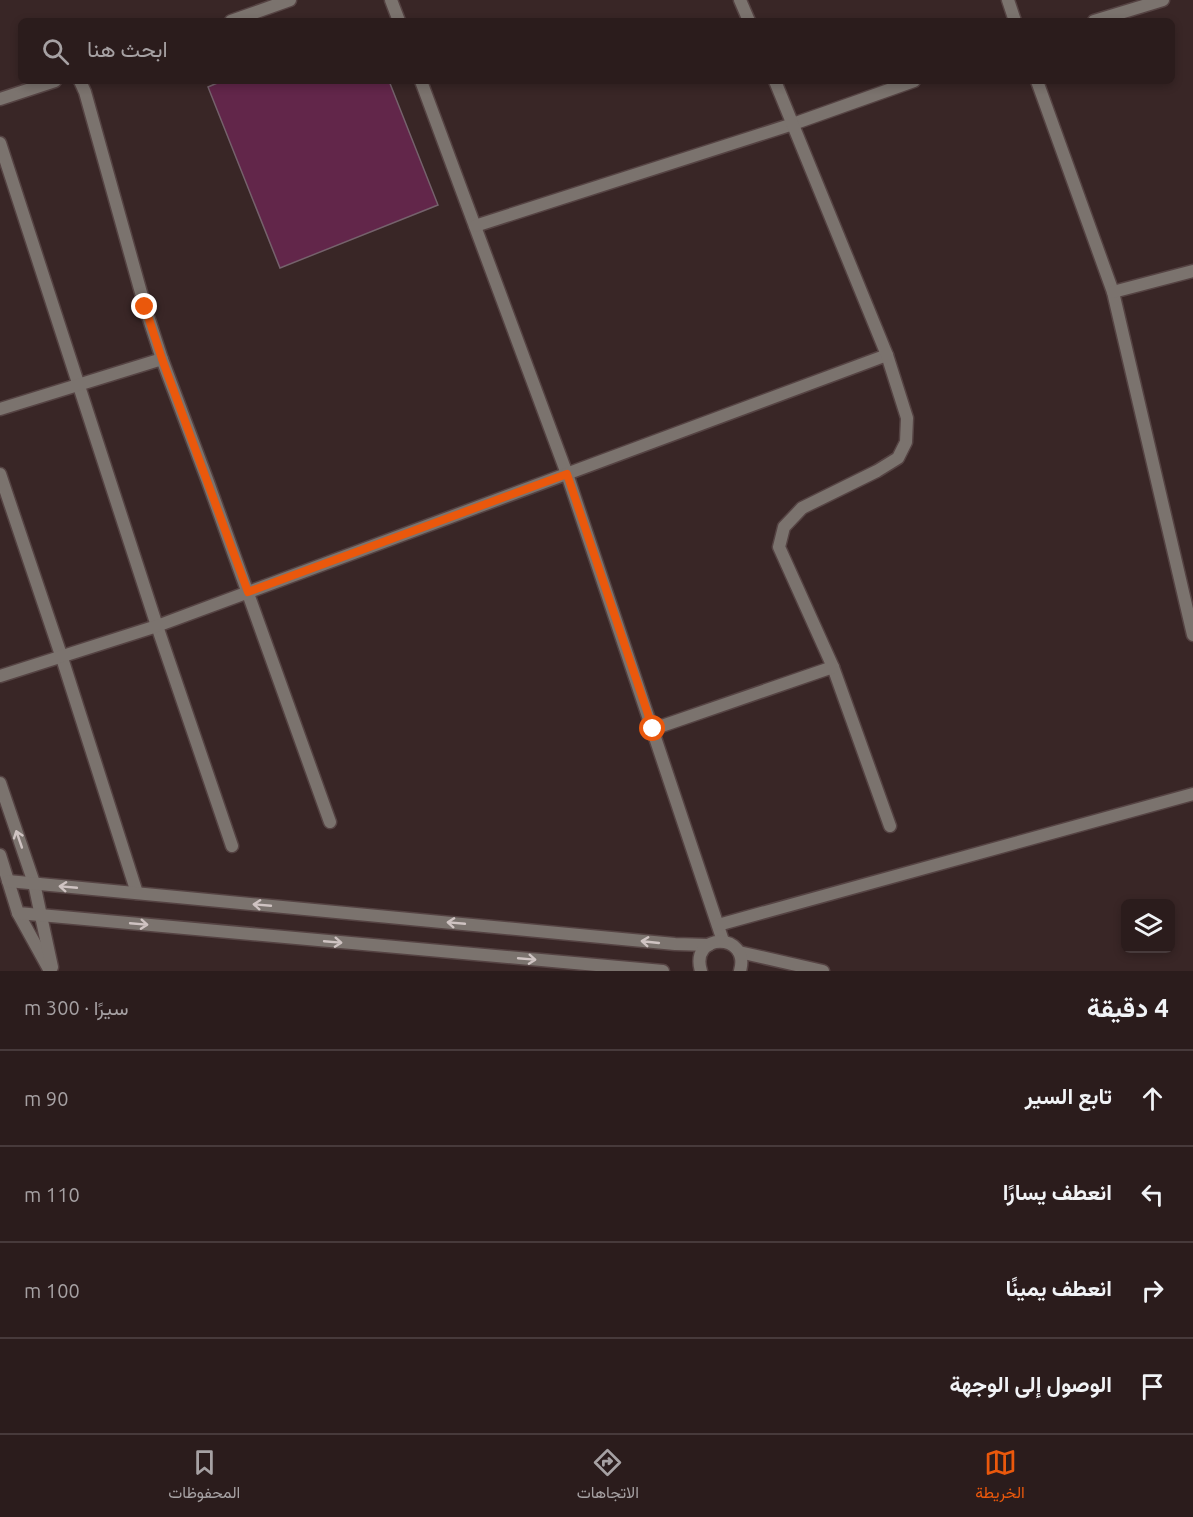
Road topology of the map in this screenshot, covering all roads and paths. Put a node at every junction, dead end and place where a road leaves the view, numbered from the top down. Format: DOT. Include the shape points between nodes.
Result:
graph roads {
  1 [pos="290,0"];
  2 [pos="391,0"];
  3 [pos="740,0"];
  4 [pos="1008,0"];
  5 [pos="1163,0"];
  6 [pos="239,18"];
  7 [pos="398,18"];
  8 [pos="748,18"];
  9 [pos="1014,18"];
  10 [pos="1104,18"];
  11 [pos="46,84"];
  12 [pos="81,84"];
  13 [pos="422,84"];
  14 [pos="776,84"];
  15 [pos="906,84"];
  16 [pos="1038,84"];
  17 [pos="0,99"];
  18 [pos="793,124"];
  19 [pos="0,143"];
  20 [pos="475,226"];
  21 [pos="1193,271"];
  22 [pos="1113,292"];
  23 [pos="887,355"];
  24 [pos="162,359"];
  25 [pos="79,387"];
  26 [pos="0,409"];
  27 [pos="0,474"];
  28 [pos="567,474"];
  29 [pos="248,592"];
  30 [pos="157,626"];
  31 [pos="1193,635"];
  32 [pos="62,657"];
  33 [pos="833,667"];
  34 [pos="0,676"];
  35 [pos="653,729"];
  36 [pos="0,783"];
  37 [pos="1193,794"];
  38 [pos="330,822"];
  39 [pos="890,826"];
  40 [pos="232,846"];
  41 [pos="0,855"];
  42 [pos="8,881"];
  43 [pos="34,884"];
  44 [pos="137,893"];
  45 [pos="18,914"];
  46 [pos="40,916"];
  47 [pos="718,925"];
  48 [pos="723,941"];
  49 [pos="708,945"];
  50 [pos="739,952"];
  51 [pos="52,971"];
  52 [pos="663,971"];
  53 [pos="701,971"];
  54 [pos="740,971"];
  55 [pos="823,971"];
  1 -- 6 [label="street"];
  2 -- 7 [label="street"];
  3 -- 8 [label="street"];
  4 -- 9 [label="street"];
  5 -- 10 [label="street"];
  11 -- 17 [label="street"];
  12 -- 24 [label="street"];
  13 -- 20 [label="street"];
  14 -- 18 [label="street"];
  15 -- 18 [label="street"];
  16 -- 22 [label="street"];
  18 -- 20 [label="street"];
  18 -- 23 [label="street"];
  19 -- 25 [label="street"];
  20 -- 28 [label="street"];
  21 -- 22 [label="street"];
  22 -- 31 [label="street"];
  23 -- 28 [label="street"];
  23 -- 33 [label="street" via="907,418 906,442 898,458 802,508 784,527 779,547"];
  24 -- 25 [label="street"];
  24 -- 29 [label="street"];
  25 -- 26 [label="street"];
  25 -- 30 [label="street"];
  27 -- 32 [label="street"];
  28 -- 29 [label="street"];
  28 -- 35 [label="street"];
  29 -- 30 [label="street"];
  29 -- 38 [label="street"];
  30 -- 32 [label="street"];
  30 -- 40 [label="street"];
  32 -- 34 [label="street"];
  32 -- 44 [label="street"];
  33 -- 35 [label="street"];
  33 -- 39 [label="street"];
  35 -- 47 [label="street"];
  43 -- 36 [label="street, one-way"];
  37 -- 47 [label="street"];
  41 -- 42 [label="street"];
  42 -- 43 [label="street"];
  42 -- 45 [label="street"];
  44 -- 43 [label="street, one-way"];
  43 -- 46 [label="street"];
  49 -- 44 [label="street, one-way"];
  45 -- 46 [label="street"];
  45 -- 51 [label="street"];
  46 -- 51 [label="street"];
  46 -- 52 [label="street, one-way"];
  47 -- 48 [label="street"];
  48 -- 49 [label="street"];
  48 -- 50 [label="street"];
  49 -- 53 [label="street" via="700,955"];
  50 -- 54 [label="street"];
  50 -- 55 [label="street"];
}
